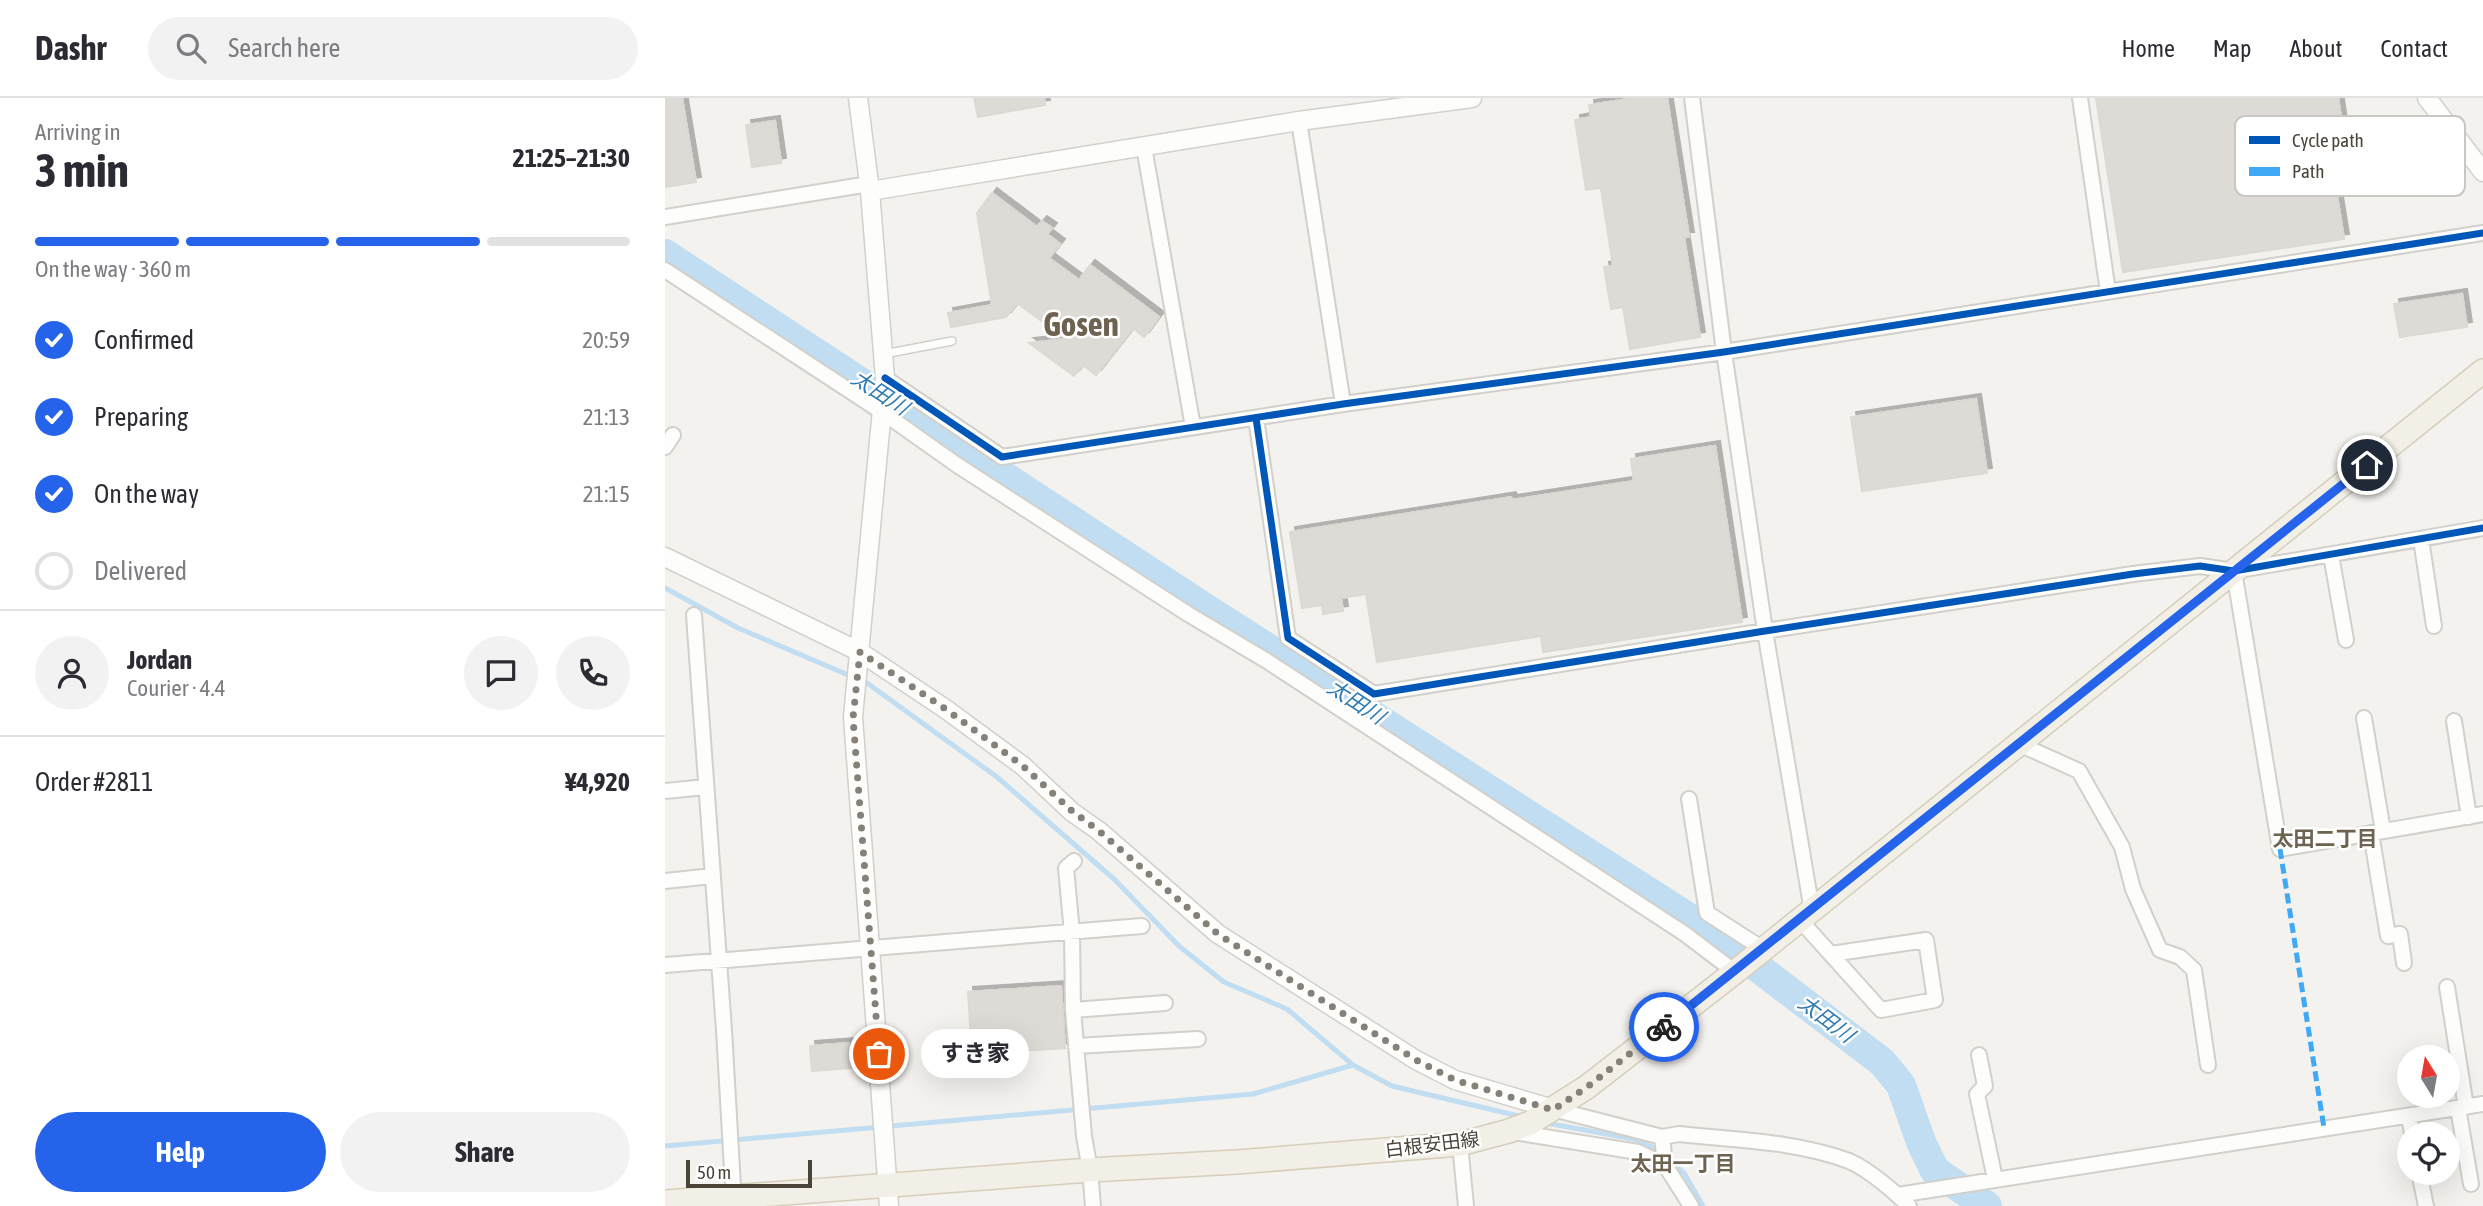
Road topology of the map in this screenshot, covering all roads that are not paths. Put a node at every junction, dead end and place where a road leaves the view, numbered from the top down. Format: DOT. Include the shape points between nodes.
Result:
graph roads {
  1 [pos="857,98"];
  2 [pos="1472,98"];
  3 [pos="1692,98"];
  4 [pos="2080,98"];
  5 [pos="2427,98"];
  6 [pos="2441,116"];
  7 [pos="1299,121"];
  8 [pos="1144,147"];
  9 [pos="2465,148"];
  10 [pos="2483,172"];
  11 [pos="870,191"];
  12 [pos="665,217"];
  13 [pos="2483,233"];
  14 [pos="667,275"];
  15 [pos="2108,292"];
  16 [pos="953,341"];
  17 [pos="1724,352"];
  18 [pos="883,354"];
  19 [pos="2483,371"];
  20 [pos="885,378"];
  21 [pos="1343,404"];
  22 [pos="881,412"];
  23 [pos="1256,418"];
  24 [pos="1193,428"];
  25 [pos="2483,528"];
  26 [pos="2421,539"];
  27 [pos="2331,555"];
  28 [pos="665,557"];
  29 [pos="2234,571"];
  30 [pos="694,615"];
  31 [pos="2434,626"];
  32 [pos="1765,631"];
  33 [pos="2346,640"];
  34 [pos="860,652"];
  35 [pos="2364,718"];
  36 [pos="2454,721"];
  37 [pos="2019,744"];
  38 [pos="706,787"];
  39 [pos="665,791"];
  40 [pos="1689,799"];
  41 [pos="2479,817"];
  42 [pos="2377,832"];
  43 [pos="1074,861"];
  44 [pos="712,876"];
  45 [pos="665,881"];
  46 [pos="1806,915"];
  47 [pos="1142,926"];
  48 [pos="1072,933"];
  49 [pos="871,948"];
  50 [pos="1763,949"];
  51 [pos="1831,954"];
  52 [pos="719,962"];
  53 [pos="2404,963"];
  54 [pos="665,965"];
  55 [pos="1735,972"];
  56 [pos="2448,987"];
  57 [pos="1165,1003"];
  58 [pos="1073,1010"];
  59 [pos="1198,1039"];
  60 [pos="1076,1046"];
  61 [pos="1979,1055"];
  62 [pos="2208,1065"];
  63 [pos="2483,1104"];
  64 [pos="2462,1107"];
  65 [pos="1553,1110"];
  66 [pos="2409,1116"];
  67 [pos="2410,1122"];
  68 [pos="1509,1132"];
  69 [pos="1662,1137"];
  70 [pos="1460,1144"];
  71 [pos="1665,1165"];
  72 [pos="1090,1170"];
  73 [pos="1995,1180"];
  74 [pos="2471,1184"];
  75 [pos="2422,1185"];
  76 [pos="1898,1195"];
  77 [pos="889,1196"];
  78 [pos="665,1202"];
  79 [pos="733,1202"];
  80 [pos="1093,1206"];
  81 [pos="1466,1206"];
  82 [pos="1691,1206"];
  83 [pos="1909,1206"];
  84 [pos="2426,1206"];
  1 -- 11 [label="street"];
  2 -- 7 [label="street"];
  3 -- 17 [label="street"];
  4 -- 15 [label="street"];
  5 -- 6 [label="street"];
  7 -- 8 [label="street"];
  7 -- 21 [label="street"];
  8 -- 11 [label="street"];
  8 -- 24 [label="street"];
  9 -- 10 [label="street"];
  11 -- 12 [label="street" via="863,186"];
  11 -- 18 [label="street"];
  13 -- 15 [label="street"];
  14 -- 22 [label="street"];
  15 -- 17 [label="street"];
  16 -- 18 [label="lane"];
  17 -- 21 [label="street"];
  17 -- 32 [label="street"];
  18 -- 20 [label="street"];
  19 -- 29 [label="main road, 白根安田線"];
  20 -- 22 [label="street"];
  20 -- 24 [label="street" via="1002,457"];
  21 -- 23 [label="street"];
  22 -- 34 [label="street"];
  22 -- 55 [label="street" via="1685,933"];
  23 -- 24 [label="street"];
  23 -- 32 [label="street" via="1288,638 1374,694"];
  25 -- 26 [label="street"];
  26 -- 27 [label="street"];
  26 -- 31 [label="street"];
  27 -- 29 [label="street"];
  27 -- 33 [label="street"];
  28 -- 34 [label="street"];
  29 -- 32 [label="street" via="2200,566"];
  29 -- 37 [label="main road, 白根安田線"];
  29 -- 42 [label="street" via="2280,849"];
  30 -- 38 [label="street"];
  32 -- 46 [label="street"];
  34 -- 49 [label="street" via="853,718"];
  34 -- 65 [label="street" via="1023,766 1218,934 1416,1060 1455,1080"];
  35 -- 42 [label="street"];
  36 -- 41 [label="street"];
  37 -- 46 [label="main road, 白根安田線"];
  37 -- 62 [label="street" via="2079,771 2122,846 2133,889 2160,950 2180,957 2194,970"];
  38 -- 39 [label="street"];
  38 -- 44 [label="street"];
  40 -- 50 [label="street" via="1707,913"];
  41 -- 42 [label="street"];
  42 -- 53 [label="street" via="2388,936 2400,934"];
  43 -- 48 [label="street" via="1066,868"];
  44 -- 45 [label="street"];
  44 -- 52 [label="street"];
  46 -- 50 [label="main road, 白根安田線"];
  46 -- 51 [label="street"];
  47 -- 48 [label="street"];
  48 -- 49 [label="street"];
  48 -- 58 [label="street"];
  49 -- 52 [label="street"];
  49 -- 77 [label="street"];
  50 -- 55 [label="main road, 白根安田線"];
  51 -- 51 [label="street" via="1881,1010 1935,1000 1926,940"];
  52 -- 54 [label="street"];
  52 -- 79 [label="street"];
  55 -- 65 [label="main road, 白根安田線"];
  56 -- 64 [label="street"];
  57 -- 58 [label="street"];
  58 -- 60 [label="street"];
  59 -- 60 [label="street"];
  60 -- 72 [label="street"];
  61 -- 73 [label="street" via="1986,1086 1977,1094"];
  63 -- 64 [label="street"];
  64 -- 66 [label="street"];
  64 -- 74 [label="street"];
  65 -- 68 [label="main road, 白根安田線"];
  65 -- 69 [label="street"];
  66 -- 67 [label="street"];
  66 -- 73 [label="street"];
  68 -- 70 [label="main road, 白根安田線"];
  68 -- 71 [label="street" via="1638,1153"];
  69 -- 71 [label="street"];
  69 -- 76 [label="street" via="1679,1134 1804,1149 1851,1162"];
  70 -- 72 [label="main road, 白根安田線"];
  70 -- 81 [label="street"];
  71 -- 82 [label="street"];
  72 -- 77 [label="main road, 白根安田線"];
  72 -- 80 [label="street"];
  73 -- 76 [label="street"];
  75 -- 84 [label="street"];
  76 -- 83 [label="street"];
  77 -- 79 [label="main road, 白根安田線"];
  78 -- 79 [label="main road, 白根安田線"];
}
